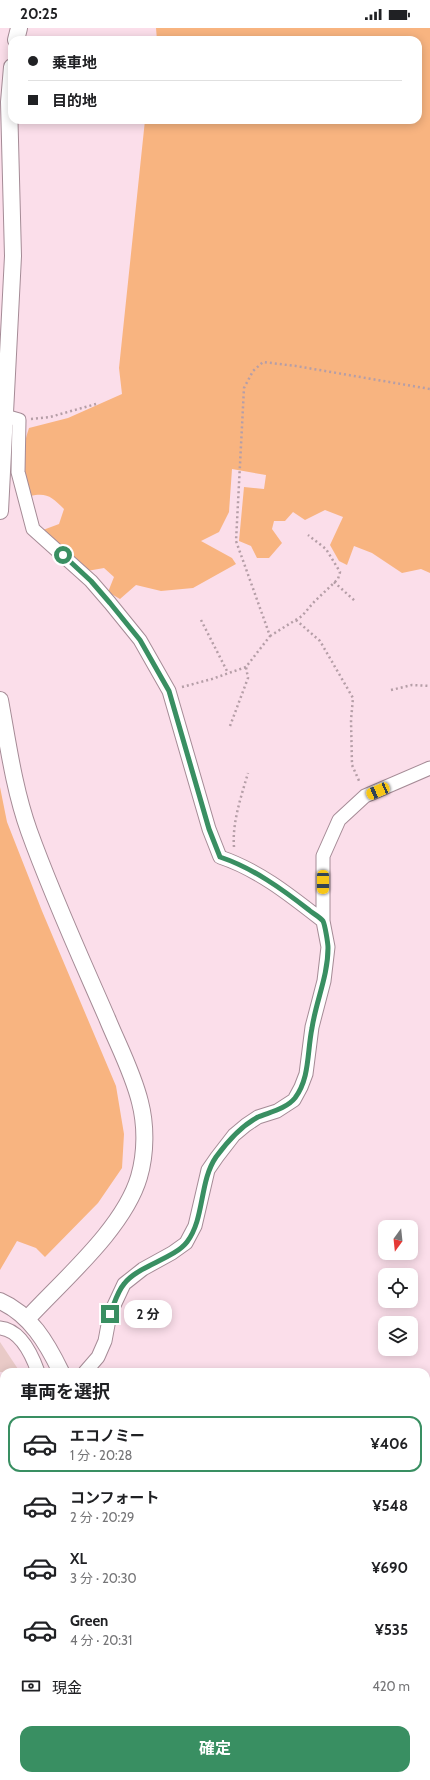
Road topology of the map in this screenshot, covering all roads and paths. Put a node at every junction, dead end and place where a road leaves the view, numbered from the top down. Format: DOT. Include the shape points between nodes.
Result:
graph roads {
  1 [pos="10,124"];
  2 [pos="430,389"];
  3 [pos="96,404"];
  4 [pos="12,418"];
  5 [pos="0,511"];
  6 [pos="308,535"];
  7 [pos="334,582"];
  8 [pos="355,601"];
  9 [pos="201,620"];
  10 [pos="296,620"];
  11 [pos="270,636"];
  12 [pos="246,667"];
  13 [pos="228,673"];
  14 [pos="430,686"];
  15 [pos="391,690"];
  16 [pos="169,691"];
  17 [pos="0,700"];
  18 [pos="230,726"];
  19 [pos="430,768"];
  20 [pos="248,773"];
  21 [pos="366,796"];
  22 [pos="234,862"];
  23 [pos="323,921"];
  24 [pos="0,1301"];
  25 [pos="27,1319"];
  26 [pos="0,1328"];
  27 [pos="37,1368"];
  28 [pos="59,1368"];
  29 [pos="88,1368"];
  1 -- 4 [label="street" via="13,256"];
  2 -- 11 [label="path" via="263,362 253,372 244,388 236,541"];
  3 -- 4 [label="path" via="50,417"];
  4 -- 5 [label="street"];
  4 -- 16 [label="street" via="18,472 33,529 91,581 110,603 140,640"];
  6 -- 7 [label="path" via="326,549 340,572"];
  7 -- 8 [label="path"];
  7 -- 10 [label="path"];
  9 -- 13 [label="path"];
  10 -- 11 [label="path"];
  10 -- 21 [label="path" via="320,641 353,698 352,765"];
  11 -- 12 [label="path"];
  12 -- 13 [label="path"];
  12 -- 18 [label="path" via="248,678"];
  13 -- 16 [label="path"];
  14 -- 15 [label="path" via="412,685"];
  16 -- 22 [label="street" via="209,829 220,857"];
  17 -- 25 [label="street" via="16,790 28,829 128,1068 140,1102 144,1145 139,1177 124,1210 108,1233"];
  19 -- 21 [label="street"];
  20 -- 22 [label="path" via="233,835"];
  21 -- 23 [label="street" via="339,820 323,856"];
  22 -- 23 [label="street" via="284,890"];
  23 -- 29 [label="street" via="328,947 324,981 312,1027 306,1074 301,1088 294,1100 246,1125 234,1135 217,1157 208,1170 195,1226 186,1243 143,1269 124,1284 110,1314 105,1341 98,1357"];
  24 -- 25 [label="street" via="12,1306"];
  25 -- 28 [label="street"];
  26 -- 27 [label="street" via="10,1331 23,1343 33,1357"];
}
